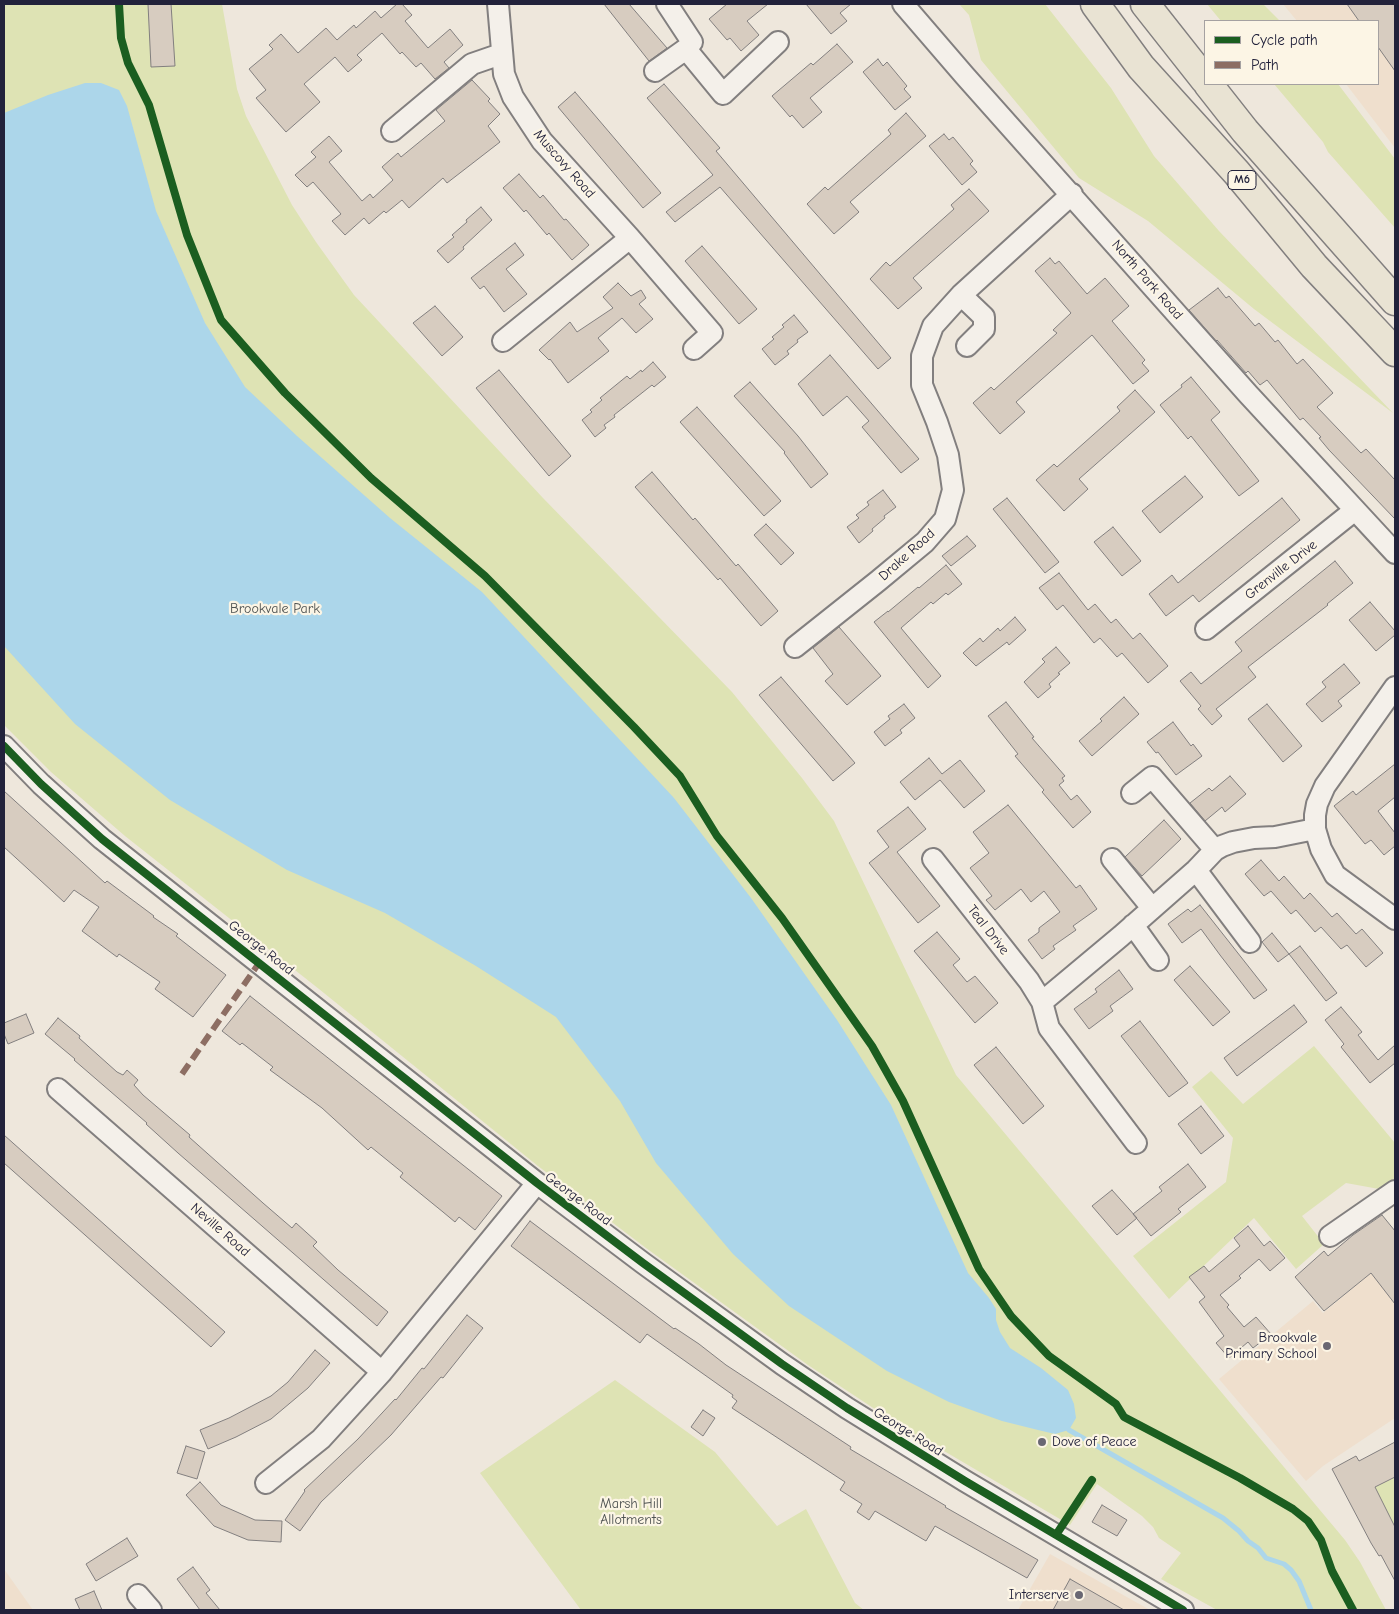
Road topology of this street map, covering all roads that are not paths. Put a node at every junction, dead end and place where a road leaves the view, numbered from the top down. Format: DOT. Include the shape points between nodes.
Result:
graph roads {
  1 [pos="498,4"];
  2 [pos="667,4"];
  3 [pos="903,4"];
  4 [pos="1095,4"];
  5 [pos="1145,4"];
  6 [pos="778,42"];
  7 [pos="686,49"];
  8 [pos="501,54"];
  9 [pos="655,71"];
  10 [pos="1204,79"];
  11 [pos="1209,85"];
  12 [pos="392,131"];
  13 [pos="1072,194"];
  14 [pos="630,238"];
  15 [pos="961,295"];
  16 [pos="1395,301"];
  17 [pos="503,341"];
  18 [pos="968,346"];
  19 [pos="694,349"];
  20 [pos="1395,352"];
  21 [pos="1355,510"];
  22 [pos="1395,554"];
  23 [pos="1206,629"];
  24 [pos="794,647"];
  25 [pos="1395,688"];
  26 [pos="4,746"];
  27 [pos="1132,793"];
  28 [pos="1315,829"];
  29 [pos="1215,850"];
  30 [pos="933,859"];
  31 [pos="1112,860"];
  32 [pos="1196,870"];
  33 [pos="1152,908"];
  34 [pos="1395,919"];
  35 [pos="1132,925"];
  36 [pos="1250,942"];
  37 [pos="1158,960"];
  38 [pos="1042,1002"];
  39 [pos="58,1088"];
  40 [pos="1136,1143"];
  41 [pos="537,1183"];
  42 [pos="1395,1191"];
  43 [pos="1330,1236"];
  44 [pos="382,1372"];
  45 [pos="266,1483"];
  46 [pos="1183,1610"];
  1 -- 8 [label="street, Muscovy Road"];
  2 -- 7 [label="street" via="692,42"];
  3 -- 13 [label="street, North Park Road"];
  4 -- 20 [label="highway, M6" via="1140,67 1314,266"];
  5 -- 10 [label="highway"];
  6 -- 7 [label="street" via="722,94"];
  7 -- 9 [label="street"];
  8 -- 12 [label="street" via="472,64"];
  8 -- 14 [label="street, Muscovy Road" via="513,97 542,141"];
  11 -- 16 [label="highway, M6" via="1251,138"];
  13 -- 15 [label="street, Drake Road"];
  13 -- 21 [label="street, North Park Road"];
  14 -- 17 [label="street"];
  14 -- 19 [label="street, Muscovy Road" via="712,333"];
  15 -- 18 [label="street" via="984,317 984,329"];
  15 -- 24 [label="street, Drake Road" via="933,326 922,356 922,385 948,454 953,490 945,518 925,542"];
  21 -- 22 [label="street, North Park Road"];
  21 -- 23 [label="street, Grenville Drive"];
  25 -- 28 [label="street" via="1325,786 1317,804"];
  26 -- 41 [label="street, George Road" via="102,839"];
  27 -- 29 [label="street" via="1152,777"];
  28 -- 29 [label="street" via="1233,842"];
  28 -- 34 [label="street" via="1335,875"];
  29 -- 32 [label="street"];
  30 -- 38 [label="street, Teal Drive"];
  31 -- 33 [label="street"];
  32 -- 33 [label="street"];
  32 -- 36 [label="street"];
  33 -- 35 [label="street"];
  35 -- 37 [label="street"];
  35 -- 38 [label="street"];
  38 -- 40 [label="street, Teal Drive" via="1049,1028"];
  39 -- 44 [label="street, Neville Road"];
  41 -- 44 [label="street"];
  41 -- 46 [label="street, George Road" via="782,1364 847,1408 965,1482"];
  42 -- 43 [label="street"];
  44 -- 45 [label="street" via="321,1439"];
}
